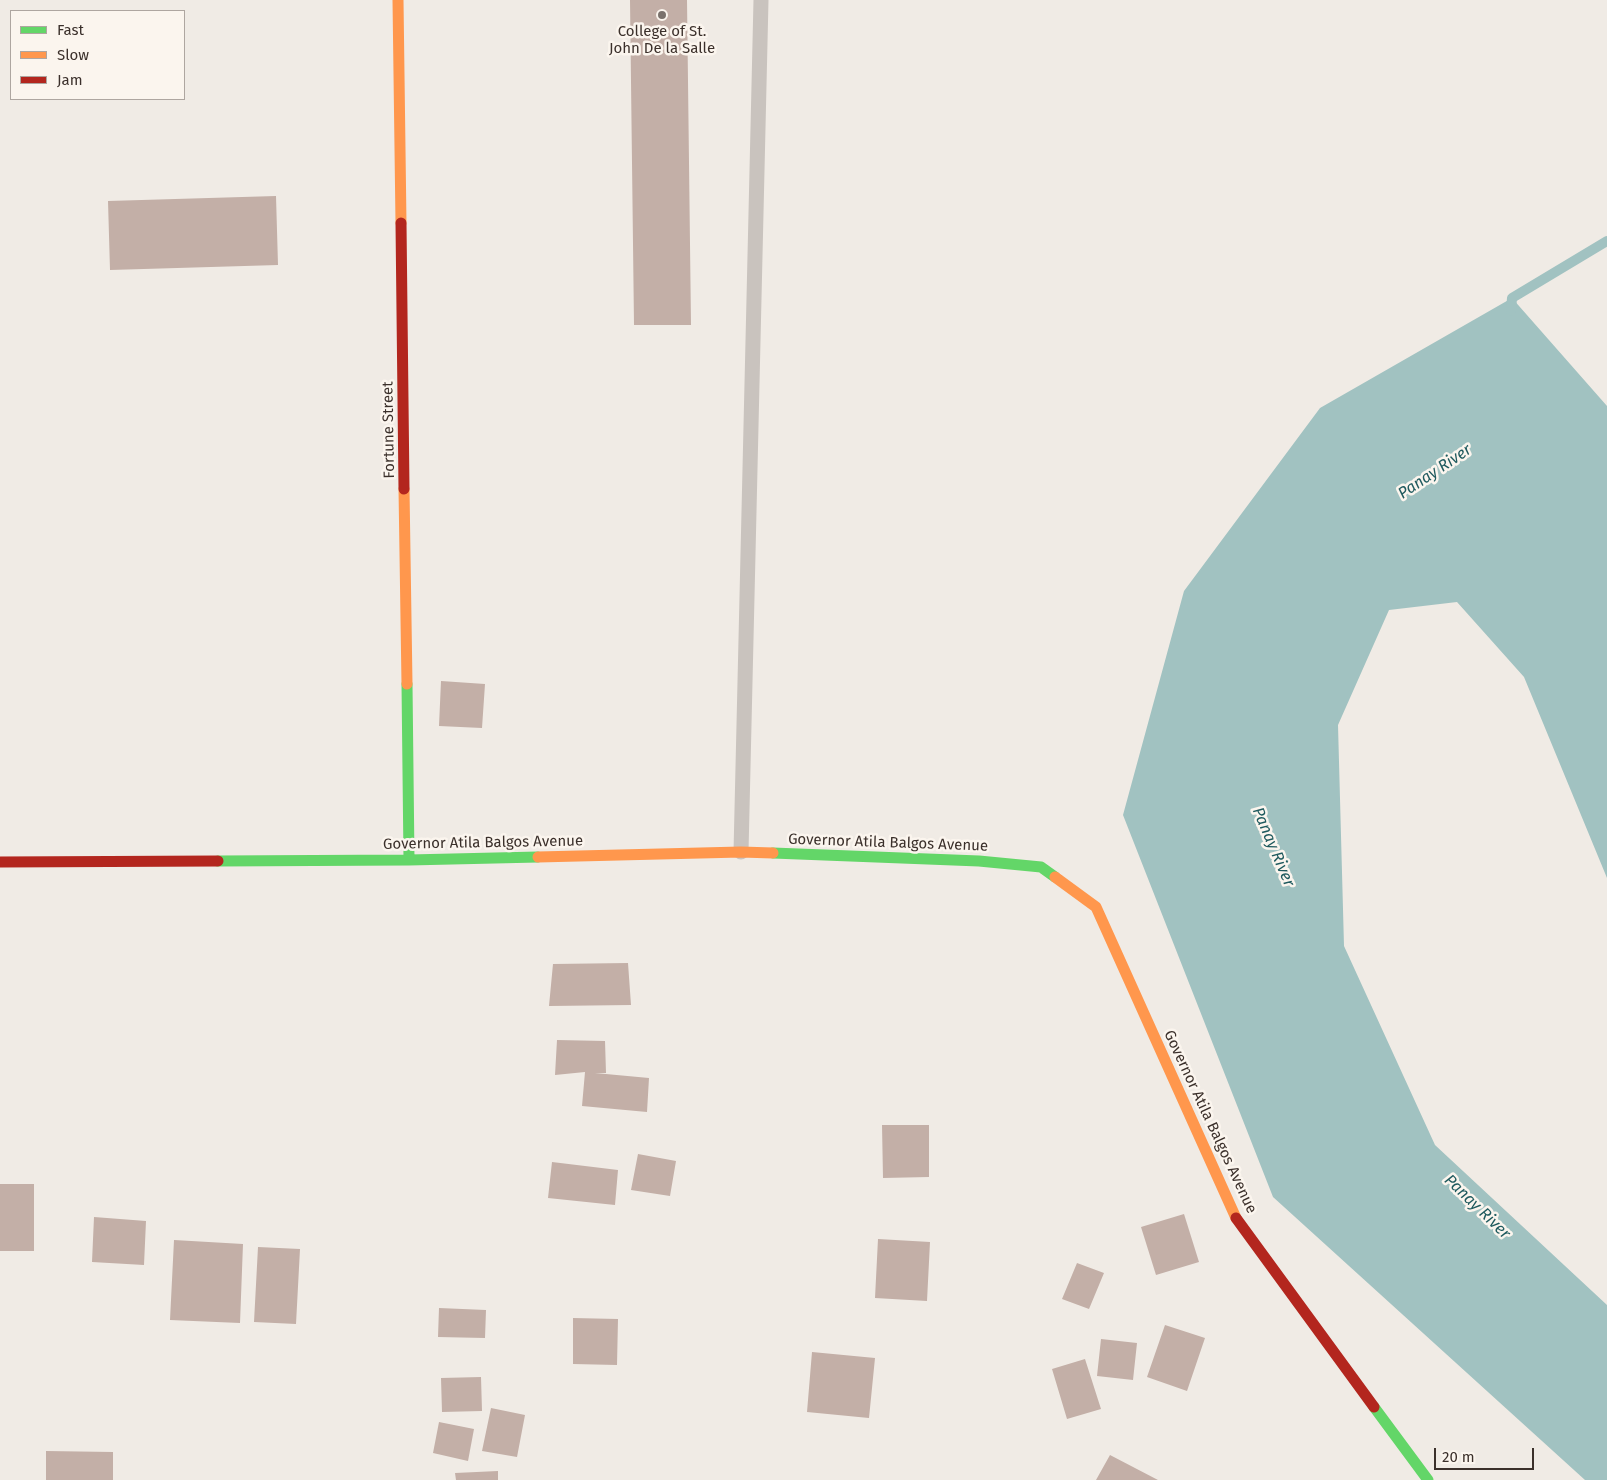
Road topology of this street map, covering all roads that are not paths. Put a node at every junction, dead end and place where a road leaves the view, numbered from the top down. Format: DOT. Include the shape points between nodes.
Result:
graph roads {
  1 [pos="398,0"];
  2 [pos="761,0"];
  3 [pos="741,852"];
  4 [pos="409,860"];
  5 [pos="0,862"];
  6 [pos="1428,1480"];
  1 -- 4 [label="main road, Fortune Street"];
  2 -- 3 [label="lane"];
  3 -- 4 [label="main road, Governor Atila Balgos Avenue"];
  3 -- 6 [label="main road, Governor Atila Balgos Avenue" via="978,861 1041,867 1096,907 1236,1218"];
  4 -- 5 [label="main road, Governor Atila Balgos Avenue"];
}
